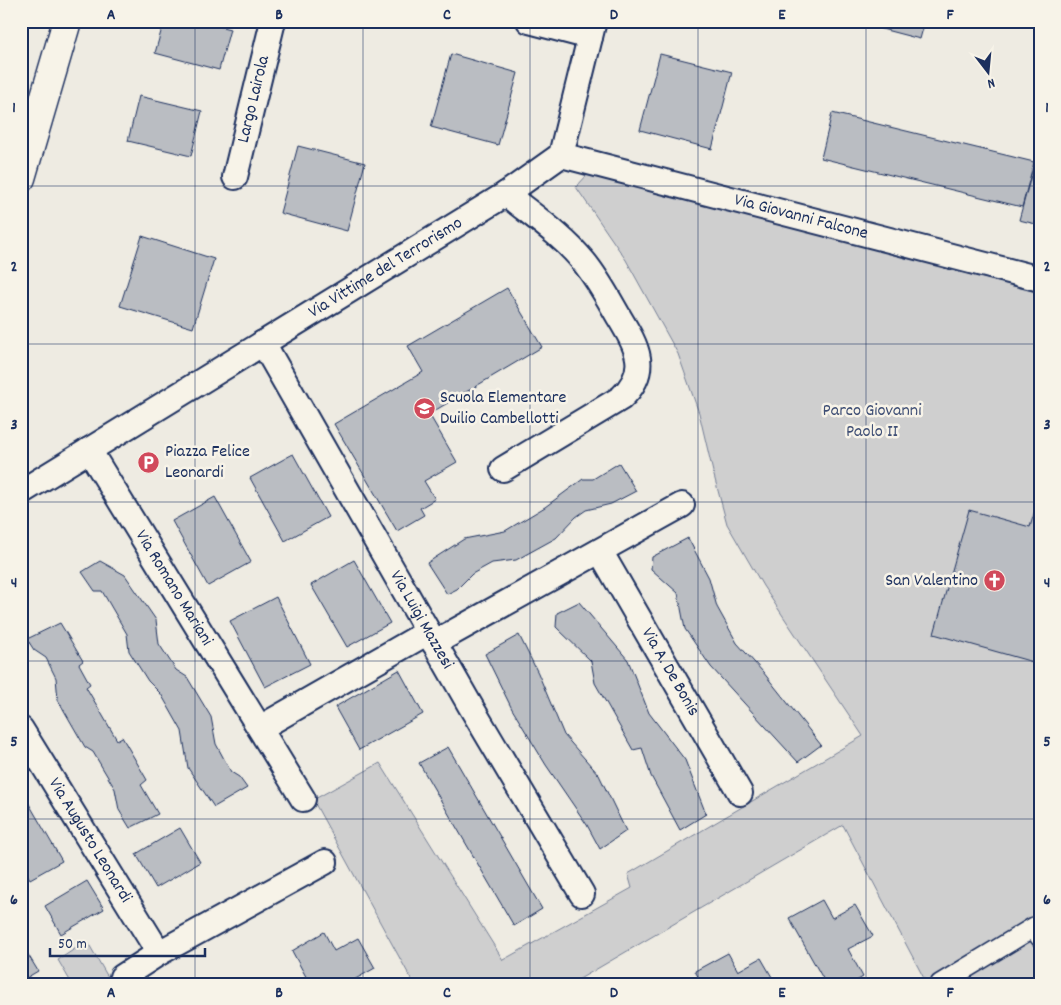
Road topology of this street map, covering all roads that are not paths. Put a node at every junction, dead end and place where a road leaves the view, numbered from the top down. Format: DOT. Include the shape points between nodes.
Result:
graph roads {
  1 [pos="67,21"];
  2 [pos="273,21"];
  3 [pos="529,21"];
  4 [pos="592,29"];
  5 [pos="561,155"];
  6 [pos="235,177"];
  7 [pos="21,178"];
  8 [pos="506,194"];
  9 [pos="1040,279"];
  10 [pos="263,343"];
  11 [pos="89,450"];
  12 [pos="503,469"];
  13 [pos="21,492"];
  14 [pos="682,505"];
  15 [pos="600,551"];
  16 [pos="431,637"];
  17 [pos="260,728"];
  18 [pos="21,729"];
  19 [pos="740,793"];
  20 [pos="303,799"];
  21 [pos="325,862"];
  22 [pos="582,894"];
  23 [pos="1040,937"];
  24 [pos="159,953"];
  25 [pos="126,984"];
  26 [pos="940,984"];
  1 -- 7 [label="street"];
  2 -- 6 [label="street, Largo Lairola"];
  3 -- 4 [label="street"];
  4 -- 5 [label="street"];
  5 -- 8 [label="street, Via Vittime del Terrorismo"];
  5 -- 9 [label="street, Via Giovanni Falcone"];
  8 -- 10 [label="street, Via Vittime del Terrorismo"];
  8 -- 12 [label="street" via="553,231 585,264 632,338 638,372 628,392 610,406"];
  10 -- 11 [label="street, Via Vittime del Terrorismo"];
  10 -- 16 [label="street, Via Luigi Mazzesi"];
  11 -- 13 [label="street"];
  11 -- 17 [label="street, Via Romano Mariani"];
  14 -- 15 [label="street"];
  15 -- 16 [label="street"];
  15 -- 19 [label="street, Via A. De Bonis"];
  16 -- 17 [label="street"];
  16 -- 22 [label="street, Via Luigi Mazzesi"];
  17 -- 20 [label="street, Via Romano Mariani"];
  18 -- 24 [label="street, Via Augusto Leonardi"];
  21 -- 24 [label="street"];
  23 -- 26 [label="street" via="1034,927"];
  24 -- 25 [label="street" via="122,977"];
}
